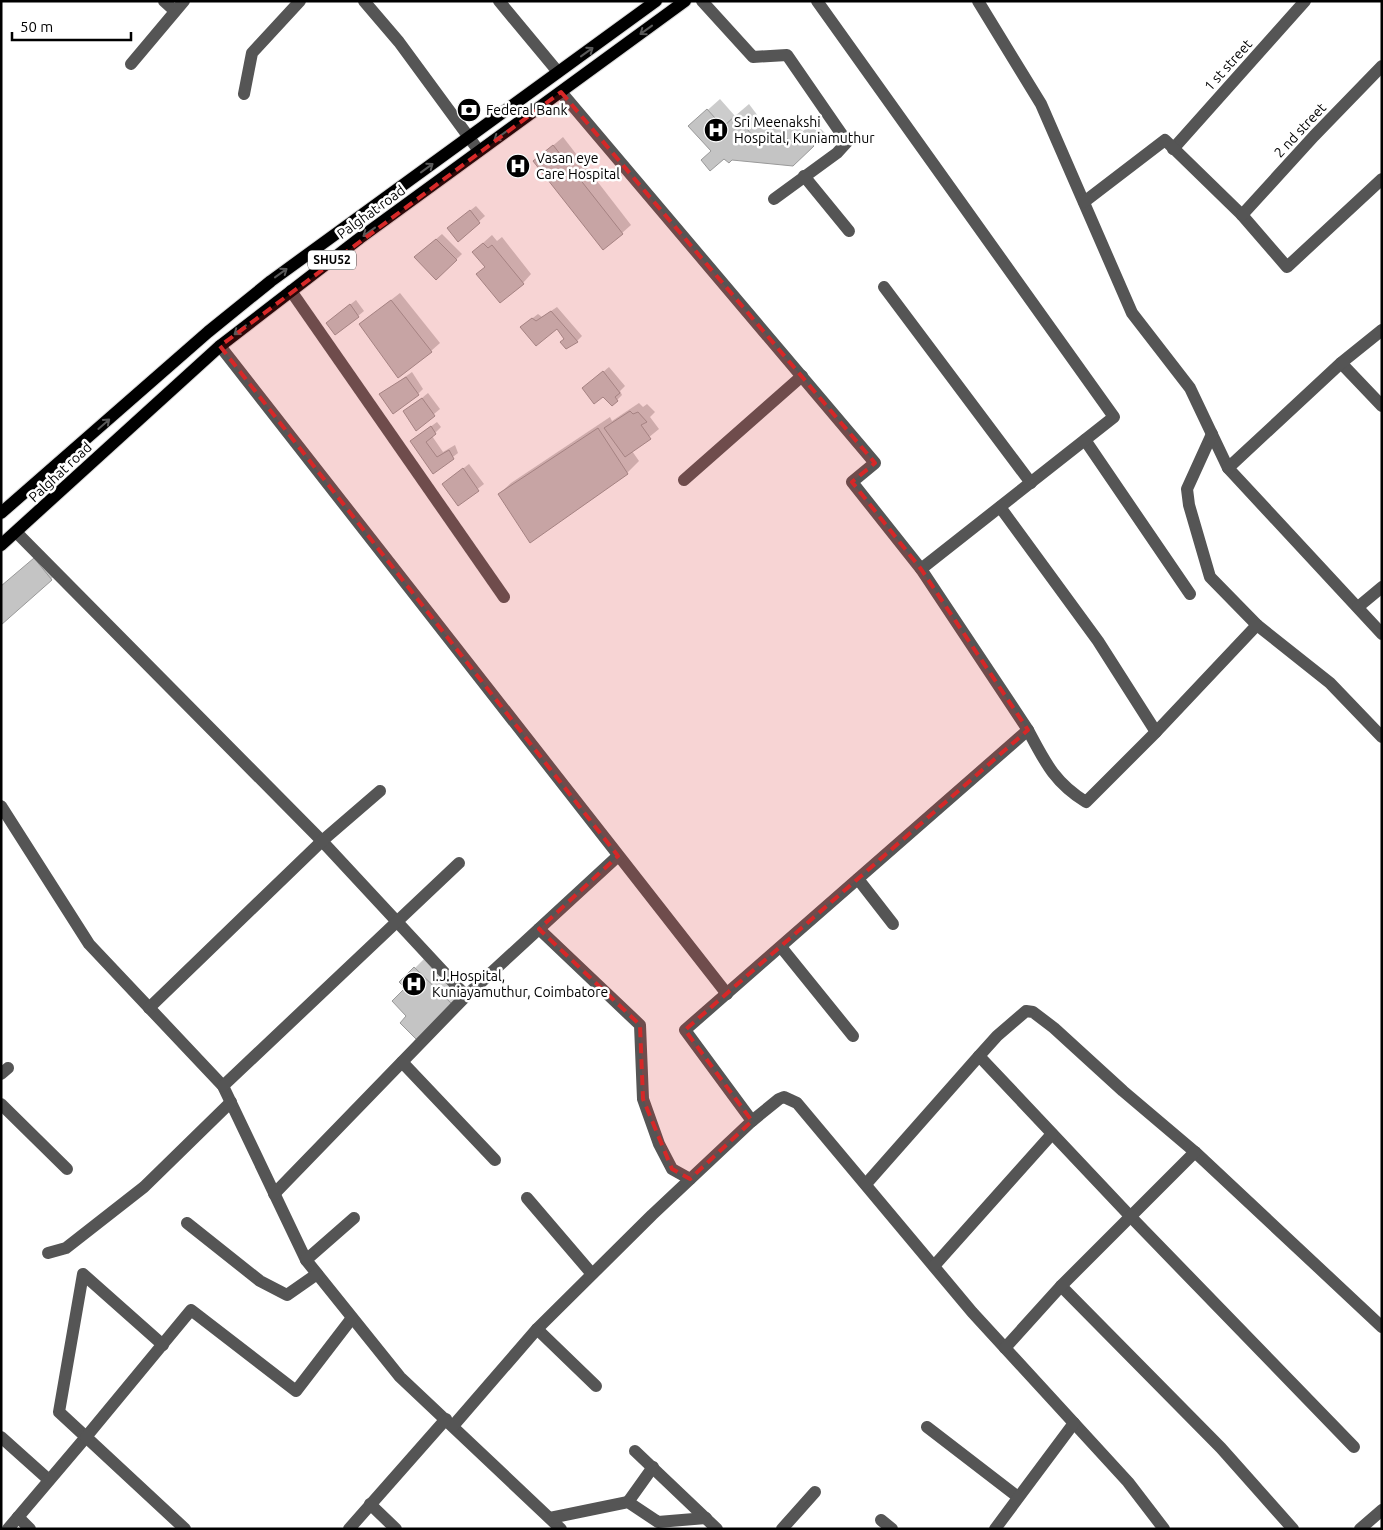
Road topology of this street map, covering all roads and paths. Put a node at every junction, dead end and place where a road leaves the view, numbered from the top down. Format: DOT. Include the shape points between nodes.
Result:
graph roads {
  1 [pos="164,1"];
  2 [pos="184,1"];
  3 [pos="300,1"];
  4 [pos="364,1"];
  5 [pos="499,1"];
  6 [pos="656,1"];
  7 [pos="685,1"];
  8 [pos="702,1"];
  9 [pos="817,1"];
  10 [pos="978,1"];
  11 [pos="1305,1"];
  12 [pos="175,12"];
  13 [pos="131,64"];
  14 [pos="1382,66"];
  15 [pos="558,72"];
  16 [pos="561,92"];
  17 [pos="244,94"];
  18 [pos="468,138"];
  19 [pos="1173,149"];
  20 [pos="479,152"];
  21 [pos="804,176"];
  22 [pos="1382,179"];
  23 [pos="774,199"];
  24 [pos="1084,202"];
  25 [pos="1242,215"];
  26 [pos="849,230"];
  27 [pos="884,287"];
  28 [pos="291,291"];
  29 [pos="1382,330"];
  30 [pos="220,346"];
  31 [pos="1341,363"];
  32 [pos="802,376"];
  33 [pos="1382,406"];
  34 [pos="1212,434"];
  35 [pos="1085,440"];
  36 [pos="1228,468"];
  37 [pos="684,480"];
  38 [pos="1031,483"];
  39 [pos="1000,507"];
  40 [pos="1,513"];
  41 [pos="16,532"];
  42 [pos="1,546"];
  43 [pos="921,569"];
  44 [pos="1382,587"];
  45 [pos="1190,594"];
  46 [pos="504,597"];
  47 [pos="1358,607"];
  48 [pos="1257,625"];
  49 [pos="1382,634"];
  50 [pos="1028,730"];
  51 [pos="1156,732"];
  52 [pos="1382,737"];
  53 [pos="380,791"];
  54 [pos="1,806"];
  55 [pos="322,841"];
  56 [pos="618,856"];
  57 [pos="459,863"];
  58 [pos="858,879"];
  59 [pos="397,922"];
  60 [pos="893,924"];
  61 [pos="539,929"];
  62 [pos="780,947"];
  63 [pos="727,994"];
  64 [pos="466,996"];
  65 [pos="149,1008"];
  66 [pos="853,1036"];
  67 [pos="979,1056"];
  68 [pos="402,1062"];
  69 [pos="223,1086"];
  70 [pos="231,1102"];
  71 [pos="1,1104"];
  72 [pos="752,1121"];
  73 [pos="1052,1134"];
  74 [pos="1195,1152"];
  75 [pos="495,1160"];
  76 [pos="67,1169"];
  77 [pos="690,1179"];
  78 [pos="866,1184"];
  79 [pos="274,1194"];
  80 [pos="528,1198"];
  81 [pos="1130,1216"];
  82 [pos="354,1218"];
  83 [pos="187,1223"];
  84 [pos="48,1253"];
  85 [pos="306,1260"];
  86 [pos="934,1266"];
  87 [pos="317,1274"];
  88 [pos="592,1274"];
  89 [pos="1061,1286"];
  90 [pos="352,1318"];
  91 [pos="1382,1327"];
  92 [pos="537,1329"];
  93 [pos="163,1345"];
  94 [pos="1005,1348"];
  95 [pos="596,1386"];
  96 [pos="450,1423"];
  97 [pos="1074,1423"];
  98 [pos="928,1427"];
  99 [pos="1,1437"];
  100 [pos="86,1437"];
  101 [pos="1354,1446"];
  102 [pos="635,1451"];
  103 [pos="653,1468"];
  104 [pos="49,1480"];
  105 [pos="815,1492"];
  106 [pos="1018,1497"];
  107 [pos="628,1502"];
  108 [pos="370,1504"];
  109 [pos="1382,1510"];
  110 [pos="18,1517"];
  111 [pos="550,1518"];
  112 [pos="706,1518"];
  113 [pos="881,1520"];
  114 [pos="179,1527"];
  115 [pos="8,1529"];
  116 [pos="30,1529"];
  117 [pos="348,1529"];
  118 [pos="396,1529"];
  119 [pos="561,1529"];
  120 [pos="717,1529"];
  121 [pos="782,1529"];
  122 [pos="892,1529"];
  123 [pos="995,1529"];
  124 [pos="1164,1529"];
  125 [pos="1293,1529"];
  126 [pos="1360,1529"];
  1 -- 12 [label="street"];
  2 -- 12 [label="street"];
  3 -- 17 [label="street" via="252,53"];
  4 -- 18 [label="street" via="422,73"];
  5 -- 15 [label="street"];
  15 -- 6 [label="main road, Palghat road / SHU52, one-way"];
  7 -- 16 [label="main road, Palghat road / SHU52, one-way"];
  8 -- 21 [label="street" via="753,57 787,55 847,142"];
  9 -- 35 [label="street" via="1114,417"];
  10 -- 24 [label="street" via="1041,104"];
  11 -- 19 [label="street, 1 st street"];
  12 -- 13 [label="street"];
  14 -- 25 [label="street, 2 nd street"];
  15 -- 18 [label="main road, Palghat road / SHU52"];
  16 -- 20 [label="main road, Palghat road / SHU52, one-way"];
  16 -- 32 [label="street"];
  18 -- 20 [label="street"];
  40 -- 18 [label="main road, Palghat road / SHU52, one-way" via="264,286"];
  19 -- 24 [label="street" via="1164,140"];
  19 -- 25 [label="street"];
  20 -- 28 [label="main road, Palghat road / SHU52, one-way"];
  21 -- 23 [label="street"];
  21 -- 26 [label="street"];
  22 -- 25 [label="street" via="1287,267"];
  24 -- 34 [label="street" via="1132,313 1190,388"];
  27 -- 38 [label="street"];
  28 -- 30 [label="main road, Palghat road / SHU52, one-way"];
  28 -- 46 [label="street"];
  29 -- 31 [label="street"];
  30 -- 41 [label="main road, Palghat road / SHU52"];
  30 -- 56 [label="street"];
  31 -- 33 [label="street"];
  31 -- 36 [label="street"];
  32 -- 37 [label="street"];
  32 -- 43 [label="street" via="875,463 852,482"];
  34 -- 36 [label="street"];
  34 -- 48 [label="street" via="1187,490 1189,505 1210,577"];
  35 -- 38 [label="street"];
  35 -- 45 [label="street"];
  36 -- 47 [label="street"];
  38 -- 39 [label="street"];
  39 -- 43 [label="street"];
  39 -- 51 [label="street" via="1098,641"];
  41 -- 42 [label="main road, Palghat road / SHU52"];
  41 -- 55 [label="street"];
  43 -- 50 [label="street"];
  44 -- 47 [label="street"];
  47 -- 49 [label="street"];
  48 -- 51 [label="street"];
  48 -- 52 [label="street" via="1330,683"];
  50 -- 51 [label="street" via="1051,773 1068,791 1086,802"];
  50 -- 58 [label="street"];
  53 -- 55 [label="street"];
  54 -- 65 [label="street" via="89,944"];
  55 -- 59 [label="street"];
  55 -- 65 [label="street"];
  56 -- 61 [label="street"];
  56 -- 63 [label="street"];
  57 -- 59 [label="street"];
  58 -- 60 [label="street"];
  58 -- 62 [label="street"];
  59 -- 64 [label="street"];
  59 -- 69 [label="street"];
  61 -- 64 [label="street"];
  61 -- 77 [label="street" via="640,1025 643,1099 672,1169"];
  62 -- 63 [label="street"];
  62 -- 66 [label="street"];
  63 -- 72 [label="street" via="685,1030"];
  64 -- 68 [label="street"];
  65 -- 69 [label="street"];
  67 -- 73 [label="street"];
  67 -- 74 [label="street" via="1015,1019 1026,1010 1032,1012"];
  67 -- 78 [label="street"];
  68 -- 75 [label="street"];
  68 -- 79 [label="street"];
  69 -- 70 [label="street"];
  70 -- 79 [label="street"];
  70 -- 84 [label="street" via="144,1187 66,1248"];
  71 -- 76 [label="street"];
  72 -- 77 [label="street"];
  72 -- 78 [label="street" via="779,1099 790,1098"];
  73 -- 81 [label="street"];
  73 -- 86 [label="street"];
  74 -- 81 [label="street"];
  74 -- 91 [label="street"];
  77 -- 88 [label="street"];
  78 -- 86 [label="street"];
  79 -- 85 [label="street"];
  80 -- 88 [label="street"];
  81 -- 89 [label="street"];
  81 -- 101 [label="street"];
  82 -- 85 [label="street"];
  83 -- 87 [label="street" via="260,1281 287,1295"];
  85 -- 87 [label="street"];
  86 -- 94 [label="street"];
  87 -- 90 [label="street"];
  88 -- 92 [label="street"];
  89 -- 94 [label="street"];
  89 -- 125 [label="street" via="1221,1448"];
  90 -- 93 [label="street" via="296,1391 191,1310"];
  90 -- 96 [label="street" via="400,1377"];
  92 -- 95 [label="street"];
  92 -- 96 [label="street"];
  93 -- 100 [label="street"];
  93 -- 100 [label="street" via="83,1274 59,1412"];
  94 -- 97 [label="street"];
  96 -- 108 [label="street"];
  96 -- 111 [label="street"];
  97 -- 106 [label="street"];
  97 -- 124 [label="street" via="1128,1482"];
  98 -- 106 [label="street"];
  99 -- 104 [label="street"];
  100 -- 104 [label="street"];
  100 -- 114 [label="street"];
  102 -- 103 [label="street"];
  103 -- 107 [label="street"];
  103 -- 112 [label="street"];
  104 -- 110 [label="street"];
  105 -- 121 [label="street"];
  106 -- 123 [label="street"];
  107 -- 111 [label="street"];
  107 -- 112 [label="street" via="658,1522"];
  108 -- 117 [label="street"];
  108 -- 118 [label="street"];
  109 -- 126 [label="street"];
  110 -- 115 [label="street"];
  110 -- 116 [label="street"];
  111 -- 119 [label="street"];
  112 -- 120 [label="street"];
  113 -- 122 [label="street"];
}
